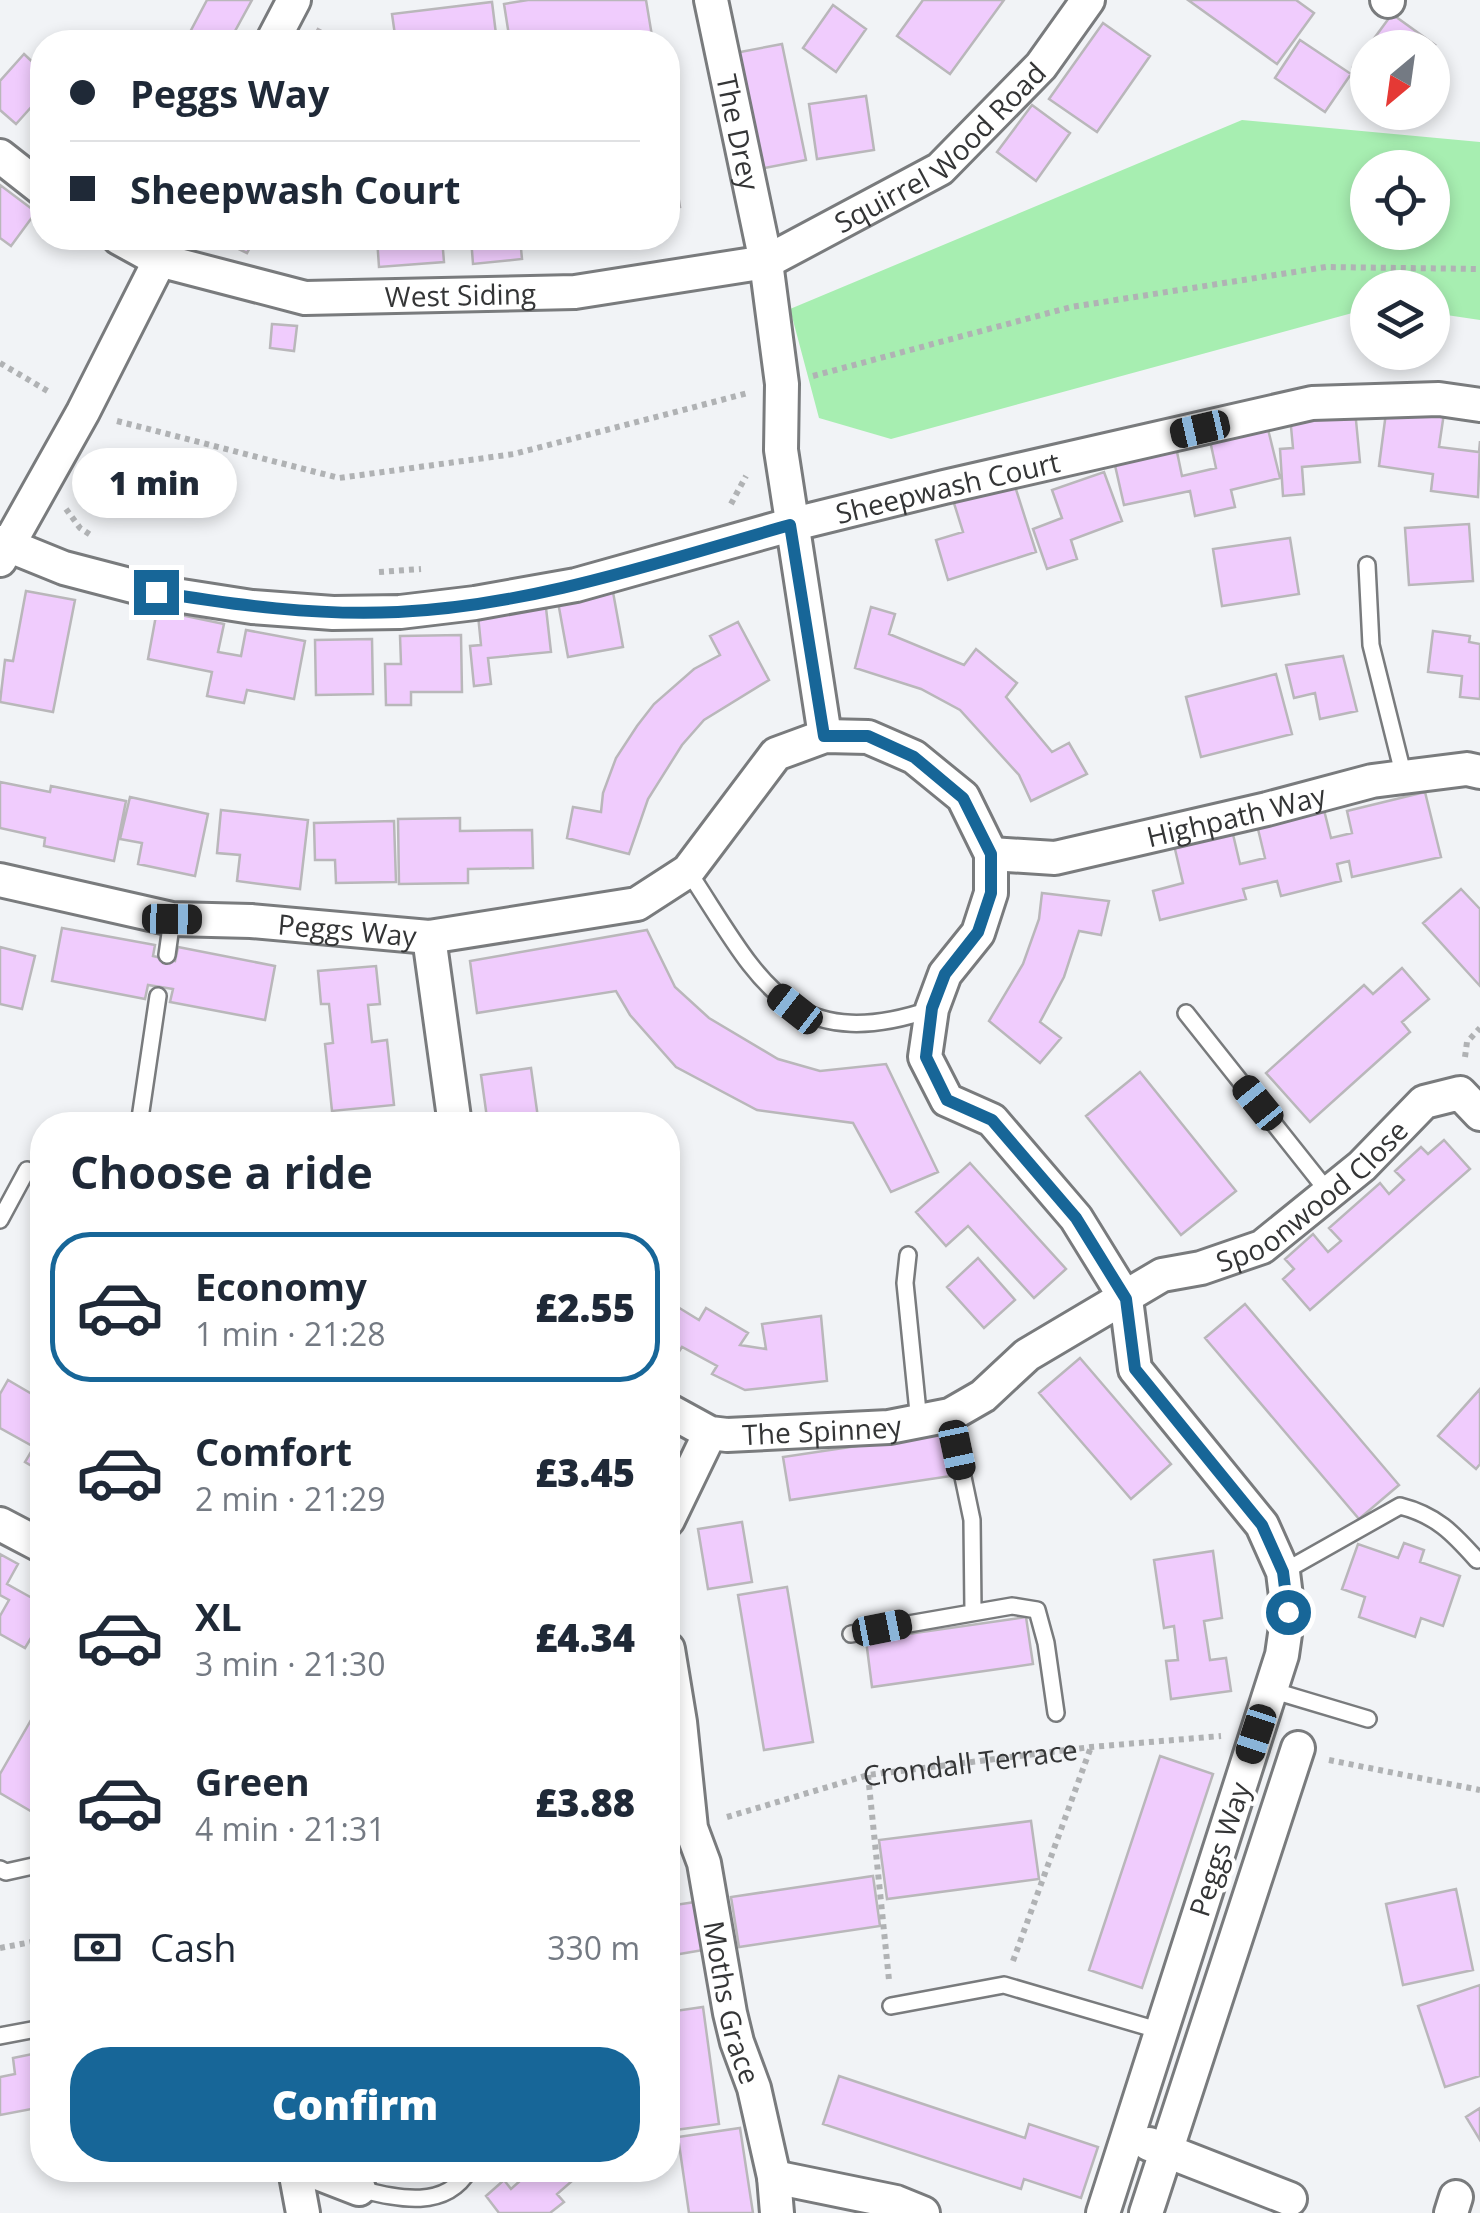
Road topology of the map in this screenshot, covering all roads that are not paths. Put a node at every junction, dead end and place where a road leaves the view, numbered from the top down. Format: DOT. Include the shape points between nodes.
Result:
graph roads {
  1 [pos="294,0"];
  2 [pos="712,0"];
  3 [pos="1088,0"];
  4 [pos="278,30"];
  5 [pos="0,156"];
  6 [pos="30,180"];
  7 [pos="164,250"];
  8 [pos="171,250"];
  9 [pos="766,262"];
  10 [pos="1480,405"];
  11 [pos="790,525"];
  12 [pos="3,549"];
  13 [pos="1367,565"];
  14 [pos="824,736"];
  15 [pos="1480,772"];
  16 [pos="1404,777"];
  17 [pos="991,854"];
  18 [pos="688,871"];
  19 [pos="0,880"];
  20 [pos="172,919"];
  21 [pos="429,937"];
  22 [pos="167,955"];
  23 [pos="158,996"];
  24 [pos="932,1008"];
  25 [pos="1186,1013"];
  26 [pos="141,1112"];
  27 [pos="453,1112"];
  28 [pos="1480,1114"];
  29 [pos="26,1170"];
  30 [pos="1330,1193"];
  31 [pos="0,1220"];
  32 [pos="908,1255"];
  33 [pos="1126,1299"];
  34 [pos="680,1416"];
  35 [pos="934,1418"];
  36 [pos="710,1432"];
  37 [pos="680,1495"];
  38 [pos="0,1524"];
  39 [pos="30,1540"];
  40 [pos="1477,1560"];
  41 [pos="1283,1572"];
  42 [pos="973,1611"];
  43 [pos="852,1634"];
  44 [pos="1271,1690"];
  45 [pos="1056,1713"];
  46 [pos="1368,1719"];
  47 [pos="680,1722"];
  48 [pos="1298,1748"];
  49 [pos="30,1867"];
  50 [pos="0,1869"];
  51 [pos="891,2006"];
  52 [pos="30,2030"];
  53 [pos="1161,2032"];
  54 [pos="0,2036"];
  55 [pos="1128,2136"];
  56 [pos="1166,2151"];
  57 [pos="774,2177"];
  58 [pos="298,2182"];
  59 [pos="340,2182"];
  60 [pos="459,2182"];
  61 [pos="358,2189"];
  62 [pos="1290,2199"];
  63 [pos="303,2213"];
  64 [pos="777,2213"];
  65 [pos="923,2213"];
  66 [pos="1103,2213"];
  67 [pos="1146,2213"];
  1 -- 4 [label="street"];
  2 -- 9 [label="street, The Drey"];
  3 -- 9 [label="street, Squirrel Wood Road" via="1041,66 940,169"];
  5 -- 6 [label="street"];
  7 -- 12 [label="street" via="41,491"];
  8 -- 9 [label="street, West Siding" via="305,298 575,292"];
  9 -- 11 [label="street, The Drey"];
  10 -- 11 [label="street, Sheepwash Court" via="1440,399 1312,403"];
  11 -- 12 [label="street, Sheepwash Court" via="576,585 400,612 252,607 156,592"];
  11 -- 14 [label="street, The Drey"];
  13 -- 16 [label="lane" via="1371,645"];
  14 -- 17 [label="street, Peggs Way" via="868,736 914,757 963,798"];
  14 -- 18 [label="street, Peggs Way" via="776,754"];
  15 -- 16 [label="street, Highpath Way"];
  16 -- 17 [label="street, Highpath Way" via="1054,858"];
  17 -- 24 [label="street, Peggs Way" via="991,893 978,932 945,974"];
  18 -- 21 [label="street, Peggs Way" via="637,904"];
  18 -- 24 [label="lane" via="752,969 795,1009 864,1026"];
  19 -- 20 [label="street, Peggs Way"];
  20 -- 21 [label="street, Peggs Way"];
  20 -- 22 [label="lane"];
  21 -- 27 [label="street"];
  23 -- 26 [label="lane"];
  24 -- 33 [label="street, Peggs Way" via="926,1057 947,1100 992,1120 1076,1218"];
  25 -- 30 [label="lane"];
  28 -- 30 [label="street, Spoonwood Close" via="1460,1093 1424,1102"];
  29 -- 31 [label="lane"];
  30 -- 33 [label="street, Spoonwood Close" via="1262,1247 1162,1275"];
  32 -- 35 [label="lane" via="905,1283"];
  33 -- 35 [label="street, The Spinney" via="1027,1354 983,1396"];
  33 -- 41 [label="street, Peggs Way" via="1135,1369 1262,1525"];
  34 -- 36 [label="street, The Spinney"];
  35 -- 36 [label="street, The Spinney" via="854,1429"];
  35 -- 42 [label="lane" via="972,1520"];
  36 -- 37 [label="street"];
  38 -- 39 [label="street"];
  40 -- 41 [label="lane" via="1446,1524 1400,1506"];
  41 -- 44 [label="street, Peggs Way" via="1288,1612"];
  42 -- 43 [label="lane"];
  42 -- 45 [label="lane" via="1037,1610"];
  44 -- 46 [label="lane"];
  44 -- 53 [label="street, Peggs Way"];
  47 -- 57 [label="street, Moths Grace" via="690,1828 704,1863 730,2014"];
  48 -- 56 [label="street"];
  49 -- 50 [label="lane"];
  51 -- 53 [label="lane" via="1004,1986"];
  52 -- 54 [label="lane"];
  53 -- 55 [label="street, Peggs Way"];
  55 -- 56 [label="street"];
  55 -- 66 [label="street, Peggs Way"];
  56 -- 62 [label="street"];
  56 -- 67 [label="street"];
  57 -- 64 [label="street, Moths Grace"];
  57 -- 65 [label="street"];
  58 -- 63 [label="street"];
  59 -- 61 [label="street"];
  60 -- 61 [label="lane" via="428,2199"];
}
